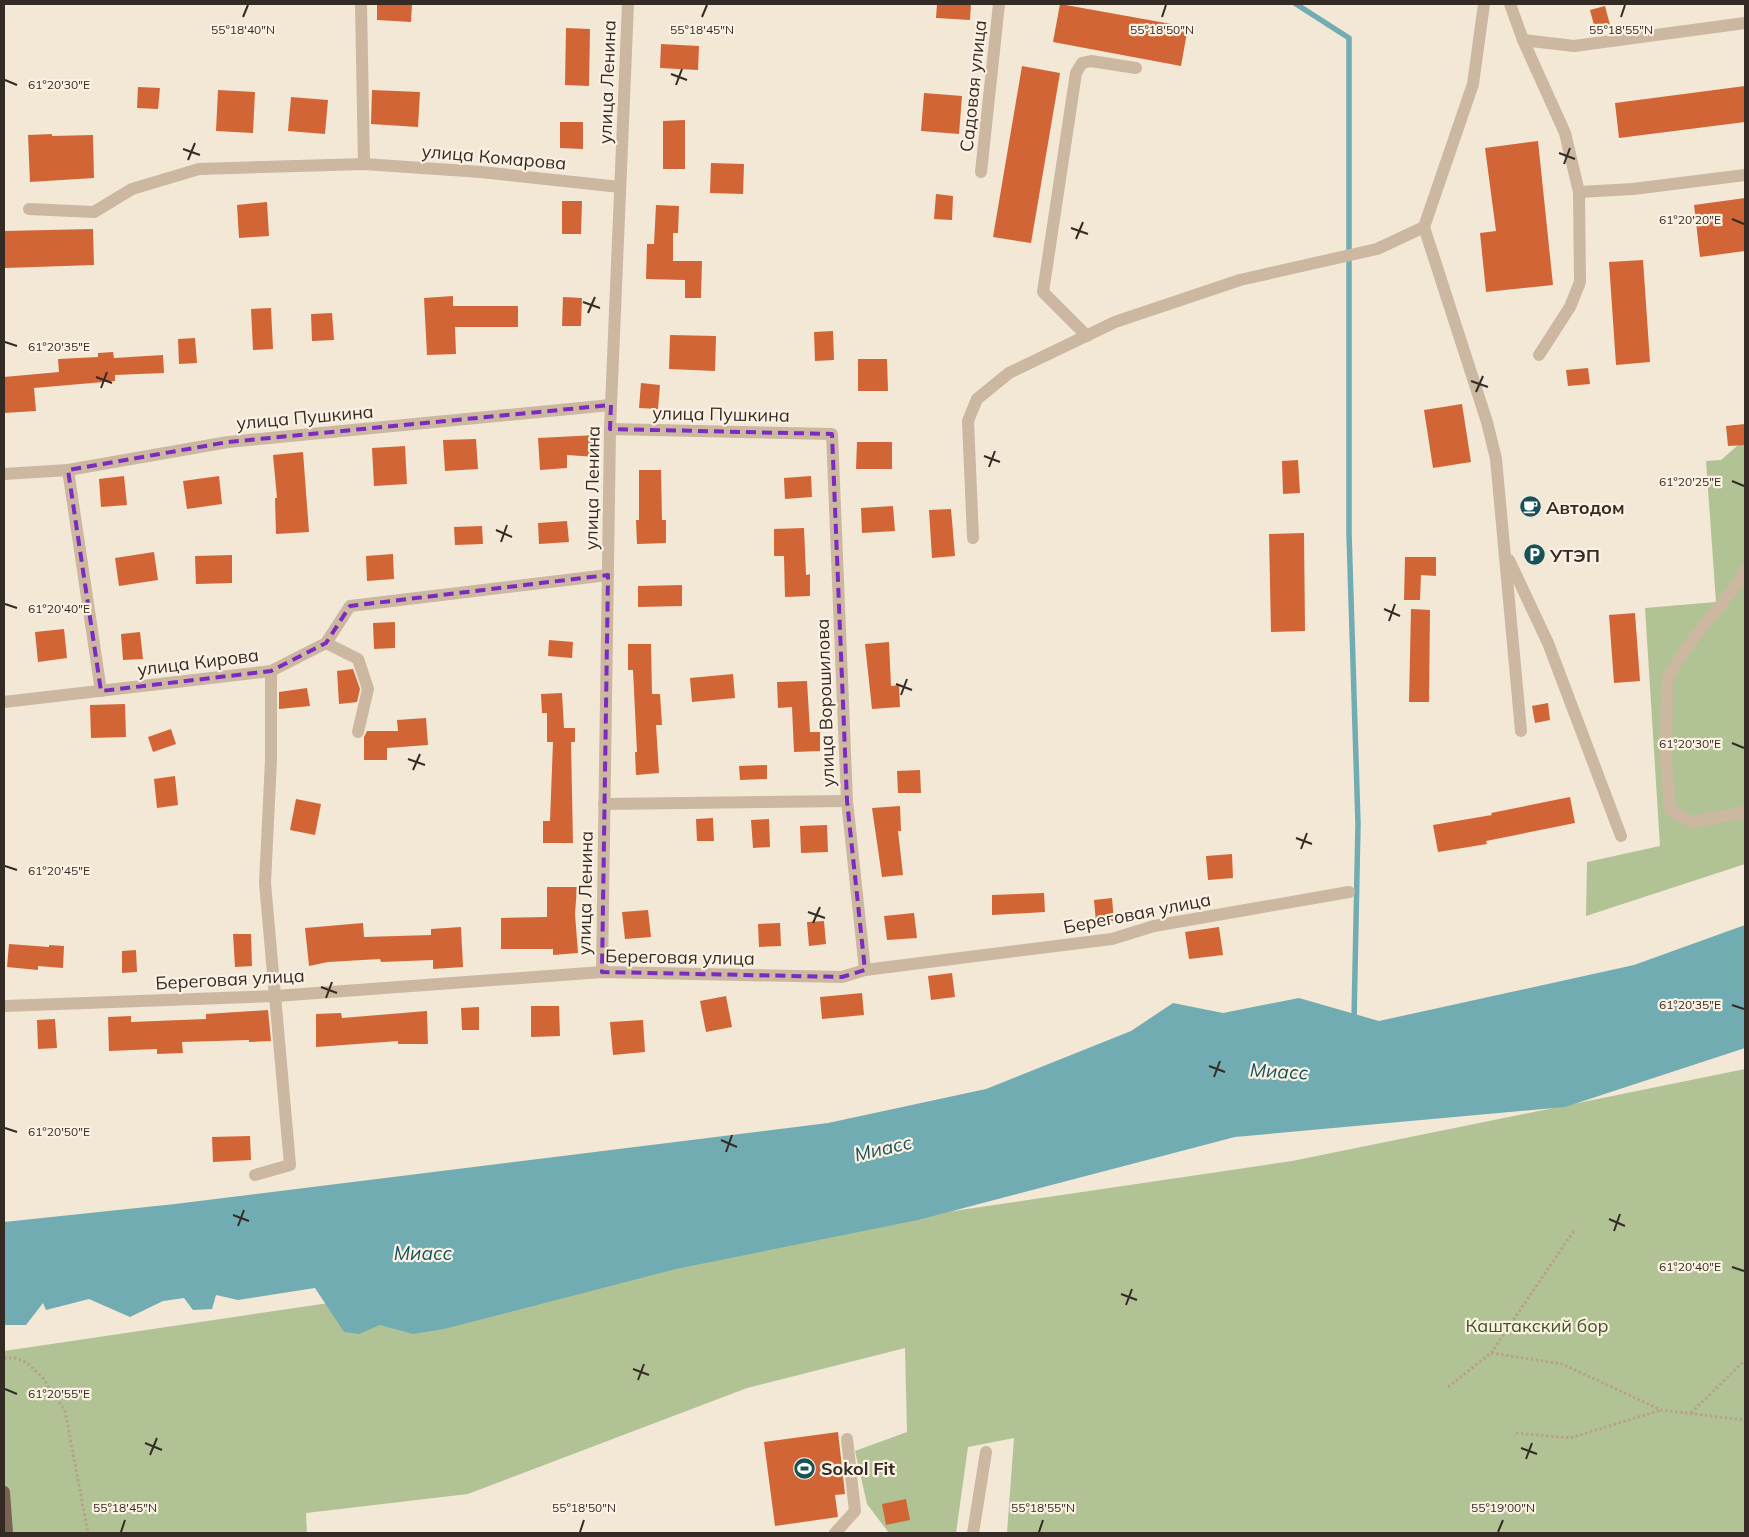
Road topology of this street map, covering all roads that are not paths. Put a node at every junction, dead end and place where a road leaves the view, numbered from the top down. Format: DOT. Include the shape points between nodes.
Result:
graph roads {
  1 [pos="361,4"];
  2 [pos="628,4"];
  3 [pos="1000,4"];
  4 [pos="1484,4"];
  5 [pos="1510,4"];
  6 [pos="1745,23"];
  7 [pos="1522,40"];
  8 [pos="1136,68"];
  9 [pos="364,164"];
  10 [pos="981,172"];
  11 [pos="1745,174"];
  12 [pos="620,187"];
  13 [pos="1579,192"];
  14 [pos="29,209"];
  15 [pos="1424,227"];
  16 [pos="1087,336"];
  17 [pos="1539,355"];
  18 [pos="611,406"];
  19 [pos="610,429"];
  20 [pos="832,434"];
  21 [pos="68,470"];
  22 [pos="4,474"];
  23 [pos="973,538"];
  24 [pos="1505,551"];
  25 [pos="1745,569"];
  26 [pos="608,575"];
  27 [pos="326,643"];
  28 [pos="271,671"];
  29 [pos="101,691"];
  30 [pos="4,702"];
  31 [pos="1521,731"];
  32 [pos="358,732"];
  33 [pos="847,801"];
  34 [pos="604,804"];
  35 [pos="1745,812"];
  36 [pos="1620,836"];
  37 [pos="1348,892"];
  38 [pos="865,970"];
  39 [pos="602,972"];
  40 [pos="276,996"];
  41 [pos="4,1006"];
  42 [pos="255,1175"];
  43 [pos="848,1439"];
  44 [pos="986,1452"];
  45 [pos="4,1492"];
  46 [pos="7,1533"];
  47 [pos="835,1533"];
  48 [pos="972,1533"];
  1 -- 9 [label="street"];
  2 -- 12 [label="street, улица Ленина"];
  3 -- 10 [label="street, Садовая улица"];
  4 -- 15 [label="street" via="1473,84"];
  5 -- 7 [label="street"];
  6 -- 7 [label="street" via="1574,46"];
  7 -- 13 [label="street" via="1565,133"];
  8 -- 16 [label="street" via="1091,61 1082,63 1076,73 1043,292"];
  9 -- 12 [label="street, улица Комарова" via="481,172"];
  9 -- 14 [label="street, улица Комарова" via="199,169 132,189 94,212"];
  11 -- 13 [label="street" via="1633,189"];
  12 -- 18 [label="street, улица Ленина"];
  13 -- 17 [label="street" via="1580,282 1570,307"];
  15 -- 16 [label="street" via="1377,249 1240,280 1115,322"];
  15 -- 24 [label="street" via="1487,422 1496,459"];
  16 -- 23 [label="street" via="1009,373 978,399 968,421"];
  18 -- 19 [label="street, улица Ленина"];
  18 -- 21 [label="street, улица Пушкина" via="228,442"];
  19 -- 20 [label="street, улица Пушкина"];
  19 -- 26 [label="street, улица Ленина"];
  20 -- 33 [label="street, улица Ворошилова"];
  21 -- 22 [label="street, улица Пушкина"];
  21 -- 29 [label="street"];
  24 -- 31 [label="street"];
  24 -- 36 [label="street" via="1548,643"];
  25 -- 35 [label="street" via="1742,578 1689,644 1667,678 1666,756 1670,810 1691,822"];
  26 -- 27 [label="street" via="350,606"];
  26 -- 34 [label="street, улица Ленина"];
  27 -- 28 [label="street, улица Кирова"];
  27 -- 32 [label="street" via="358,659 368,689"];
  28 -- 29 [label="street, улица Кирова"];
  28 -- 40 [label="street" via="271,760 265,883"];
  29 -- 30 [label="street, улица Кирова"];
  33 -- 34 [label="street"];
  33 -- 38 [label="street, улица Ворошилова"];
  34 -- 39 [label="street, улица Ленина"];
  37 -- 38 [label="street, Береговая улица" via="1154,926 1112,939"];
  38 -- 39 [label="street, Береговая улица" via="842,977"];
  39 -- 40 [label="street, Береговая улица"];
  40 -- 41 [label="street, Береговая улица"];
  40 -- 42 [label="street" via="290,1165"];
  43 -- 47 [label="street" via="855,1511"];
  44 -- 48 [label="street"];
  45 -- 46 [label="main road"];
}
